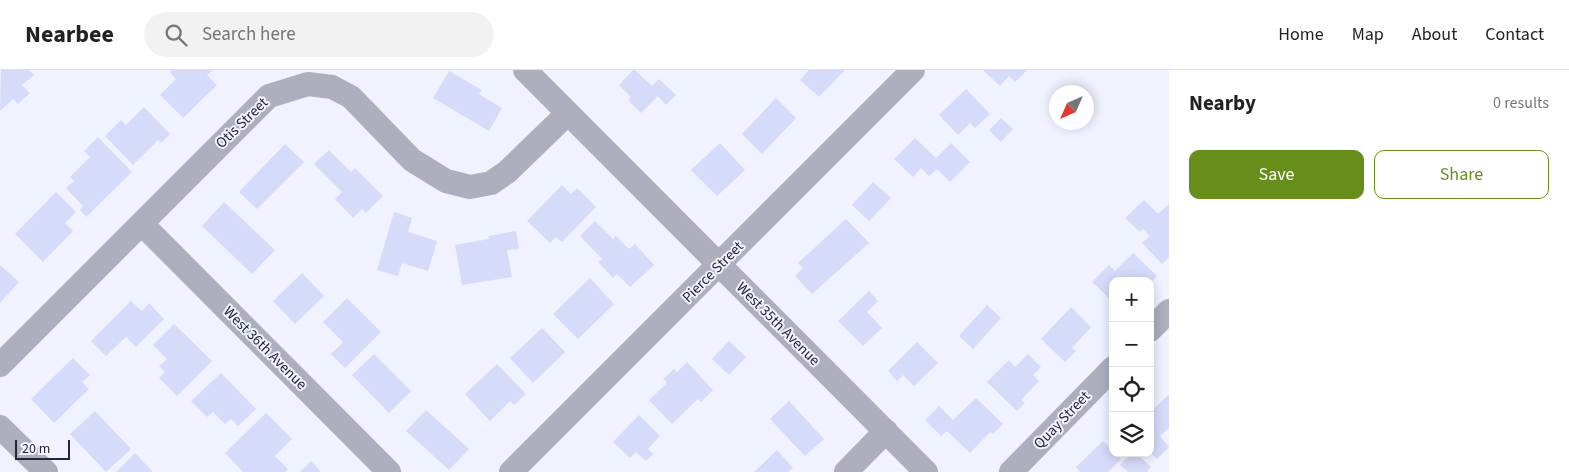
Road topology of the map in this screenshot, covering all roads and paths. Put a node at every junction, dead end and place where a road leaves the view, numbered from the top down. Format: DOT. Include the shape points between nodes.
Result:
graph roads {
  1 [pos="525,70"];
  2 [pos="913,70"];
  3 [pos="568,113"];
  4 [pos="142,224"];
  5 [pos="719,265"];
  6 [pos="1169,311"];
  7 [pos="1154,326"];
  8 [pos="0,365"];
  9 [pos="1109,372"];
  10 [pos="0,427"];
  11 [pos="886,431"];
  12 [pos="46,472"];
  13 [pos="388,472"];
  14 [pos="511,472"];
  15 [pos="846,472"];
  16 [pos="926,472"];
  17 [pos="1011,472"];
  1 -- 3 [label="street, West 35th Avenue"];
  2 -- 5 [label="street, Pierce Street"];
  3 -- 4 [label="street, Otis Street" via="507,172 491,183 470,187 446,182 412,160 351,97 332,87 308,84 270,96"];
  3 -- 5 [label="street, West 35th Avenue"];
  4 -- 8 [label="street, Otis Street"];
  4 -- 13 [label="street, West 36th Avenue"];
  5 -- 11 [label="street, West 35th Avenue"];
  5 -- 14 [label="street, Pierce Street"];
  6 -- 7 [label="street"];
  9 -- 17 [label="street, Quay Street"];
  10 -- 12 [label="street"];
  11 -- 15 [label="street"];
  11 -- 16 [label="street, West 35th Avenue"];
}
